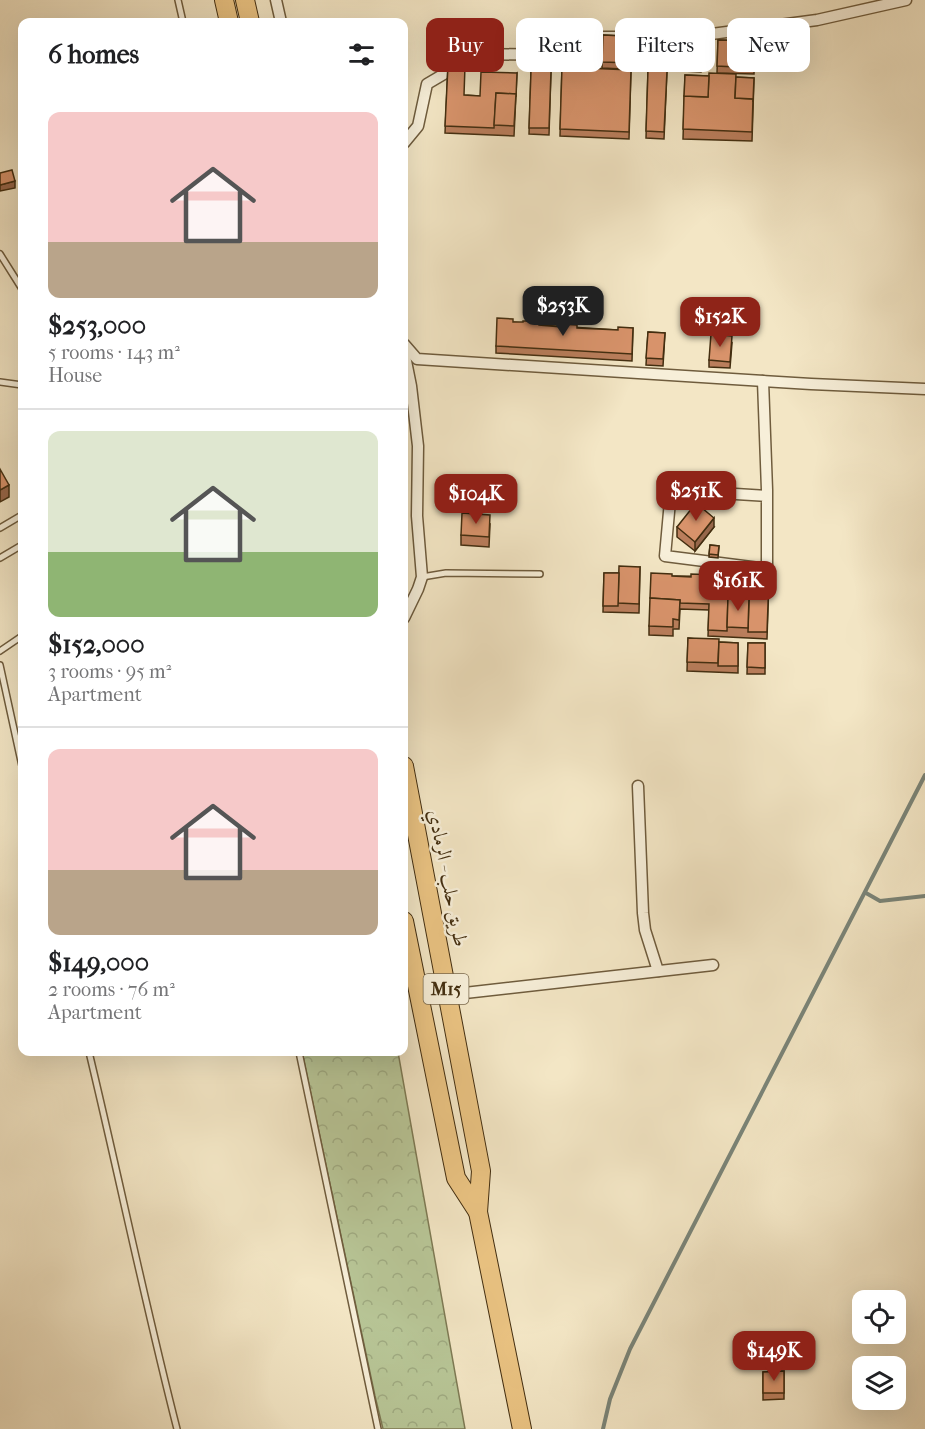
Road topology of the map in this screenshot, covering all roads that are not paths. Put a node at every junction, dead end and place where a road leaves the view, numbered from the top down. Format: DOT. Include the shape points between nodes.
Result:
graph roads {
  1 [pos="178,0"];
  2 [pos="224,0"];
  3 [pos="245,0"];
  4 [pos="276,0"];
  5 [pos="906,0"];
  6 [pos="182,18"];
  7 [pos="228,18"];
  8 [pos="249,18"];
  9 [pos="280,18"];
  10 [pos="408,138"];
  11 [pos="0,254"];
  12 [pos="18,283"];
  13 [pos="408,349"];
  14 [pos="408,371"];
  15 [pos="763,381"];
  16 [pos="0,382"];
  17 [pos="18,384"];
  18 [pos="925,388"];
  19 [pos="767,496"];
  20 [pos="18,517"];
  21 [pos="0,528"];
  22 [pos="18,547"];
  23 [pos="0,558"];
  24 [pos="540,574"];
  25 [pos="422,578"];
  26 [pos="408,610"];
  27 [pos="18,639"];
  28 [pos="0,651"];
  29 [pos="0,665"];
  30 [pos="18,748"];
  31 [pos="638,786"];
  32 [pos="408,787"];
  33 [pos="408,941"];
  34 [pos="713,965"];
  35 [pos="658,971"];
  36 [pos="447,995"];
  37 [pos="90,1056"];
  38 [pos="300,1056"];
  39 [pos="478,1212"];
  40 [pos="177,1429"];
  41 [pos="378,1429"];
  42 [pos="522,1429"];
  1 -- 6 [label="lane"];
  2 -- 7 [label="highway"];
  3 -- 8 [label="highway"];
  4 -- 9 [label="street"];
  5 -- 10 [label="street" via="818,20 689,38 596,37 580,56 465,54 428,84 418,126"];
  11 -- 12 [label="lane"];
  13 -- 15 [label="street" via="417,359"];
  14 -- 25 [label="street" via="418,446 417,516"];
  15 -- 18 [label="street"];
  15 -- 19 [label="street"];
  16 -- 17 [label="lane"];
  19 -- 19 [label="street" via="671,490 665,556 768,569"];
  20 -- 21 [label="lane"];
  22 -- 23 [label="lane"];
  24 -- 25 [label="lane" via="446,573"];
  25 -- 26 [label="street"];
  27 -- 28 [label="lane"];
  29 -- 30 [label="lane"];
  31 -- 35 [label="street" via="643,913"];
  32 -- 36 [label="highway, طريق حلب - الرمادي / M15"];
  33 -- 39 [label="highway, طريق حلب - الرمادي / M15" via="456,1178"];
  34 -- 35 [label="street"];
  35 -- 36 [label="street"];
  36 -- 39 [label="highway, طريق حلب - الرمادي / M15" via="481,1171"];
  37 -- 40 [label="lane"];
  38 -- 41 [label="lane"];
  39 -- 42 [label="highway, طريق حلب - الرمادي / M15"];
}
